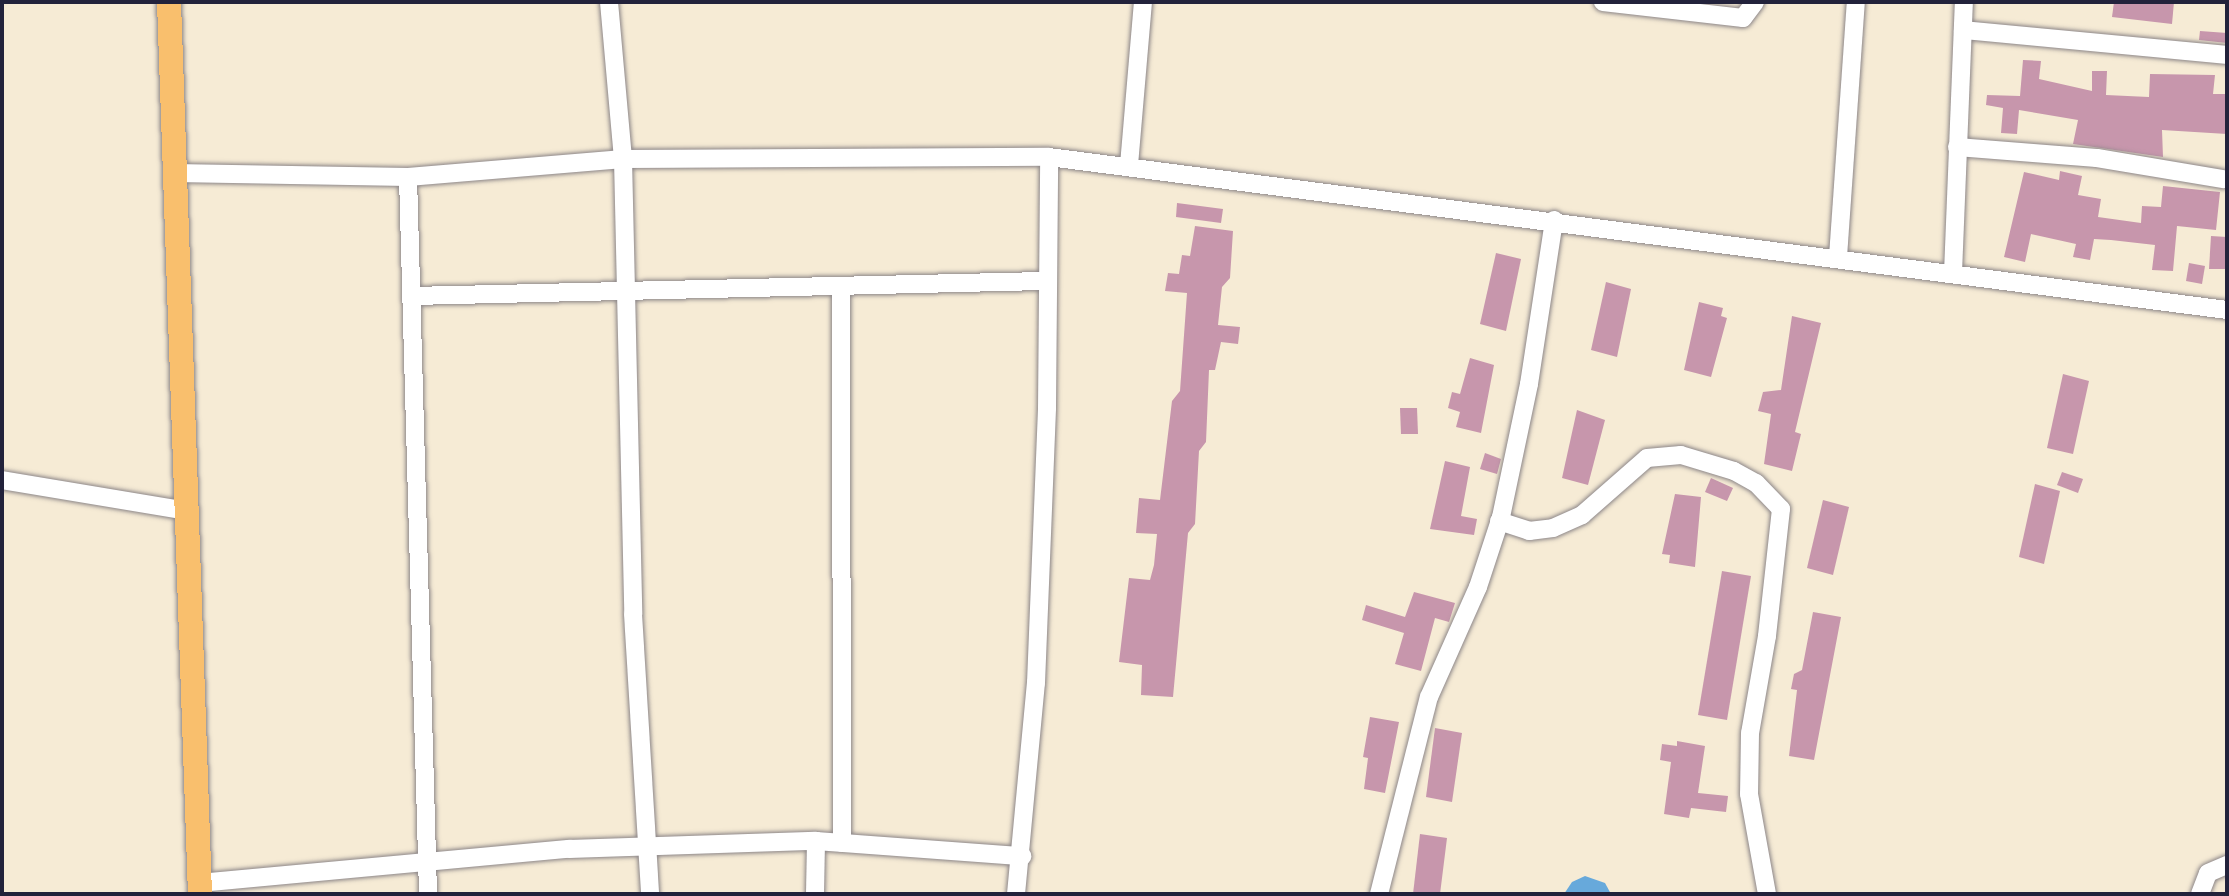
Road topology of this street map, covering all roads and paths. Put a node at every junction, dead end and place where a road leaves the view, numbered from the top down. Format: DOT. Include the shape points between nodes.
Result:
graph roads {
  1 [pos="169,2"];
  2 [pos="609,2"];
  3 [pos="1143,2"];
  4 [pos="1603,2"];
  5 [pos="1755,2"];
  6 [pos="1856,2"];
  7 [pos="1964,2"];
  8 [pos="1963,30"];
  9 [pos="2227,55"];
  10 [pos="1957,147"];
  11 [pos="1049,157"];
  12 [pos="623,159"];
  13 [pos="1129,165"];
  14 [pos="174,173"];
  15 [pos="408,177"];
  16 [pos="2223,179"];
  17 [pos="1554,220"];
  18 [pos="1838,257"];
  19 [pos="1953,273"];
  20 [pos="1045,281"];
  21 [pos="841,286"];
  22 [pos="624,292"];
  23 [pos="412,296"];
  24 [pos="2227,310"];
  25 [pos="2,480"];
  26 [pos="188,511"];
  27 [pos="1499,521"];
  28 [pos="816,841"];
  29 [pos="842,843"];
  30 [pos="647,847"];
  31 [pos="1022,856"];
  32 [pos="426,862"];
  33 [pos="2227,865"];
  34 [pos="200,888"];
  35 [pos="428,894"];
  36 [pos="650,894"];
  37 [pos="815,894"];
  38 [pos="1016,894"];
  39 [pos="1379,894"];
  40 [pos="1767,894"];
  41 [pos="2200,894"];
  1 -- 14 [label="main road"];
  2 -- 12 [label="street"];
  3 -- 13 [label="street"];
  4 -- 5 [label="street" via="1743,18"];
  6 -- 18 [label="street"];
  7 -- 8 [label="street"];
  8 -- 9 [label="street"];
  8 -- 10 [label="street"];
  10 -- 16 [label="street" via="2097,158"];
  10 -- 19 [label="street"];
  11 -- 12 [label="street"];
  11 -- 13 [label="street"];
  11 -- 20 [label="street"];
  12 -- 15 [label="street"];
  12 -- 22 [label="street"];
  13 -- 17 [label="street"];
  14 -- 15 [label="street"];
  14 -- 26 [label="main road"];
  15 -- 23 [label="street"];
  17 -- 18 [label="street"];
  17 -- 27 [label="street" via="1529,384"];
  18 -- 19 [label="street"];
  19 -- 24 [label="street"];
  20 -- 21 [label="street"];
  20 -- 31 [label="street" via="1046,439"];
  21 -- 22 [label="street"];
  21 -- 29 [label="street"];
  22 -- 23 [label="street"];
  22 -- 30 [label="street" via="633,614"];
  23 -- 32 [label="street"];
  25 -- 26 [label="street"];
  26 -- 34 [label="main road"];
  27 -- 39 [label="street" via="1478,587 1429,697"];
  27 -- 40 [label="street" via="1529,531 1553,528 1582,515 1647,458 1681,455 1745,477 1781,509 1750,733 1749,794"];
  28 -- 29 [label="street"];
  28 -- 30 [label="street"];
  28 -- 37 [label="street"];
  29 -- 31 [label="street"];
  30 -- 32 [label="street"];
  30 -- 36 [label="street"];
  31 -- 38 [label="street"];
  32 -- 34 [label="street"];
  32 -- 35 [label="street"];
  33 -- 41 [label="street" via="2208,873"];
}
